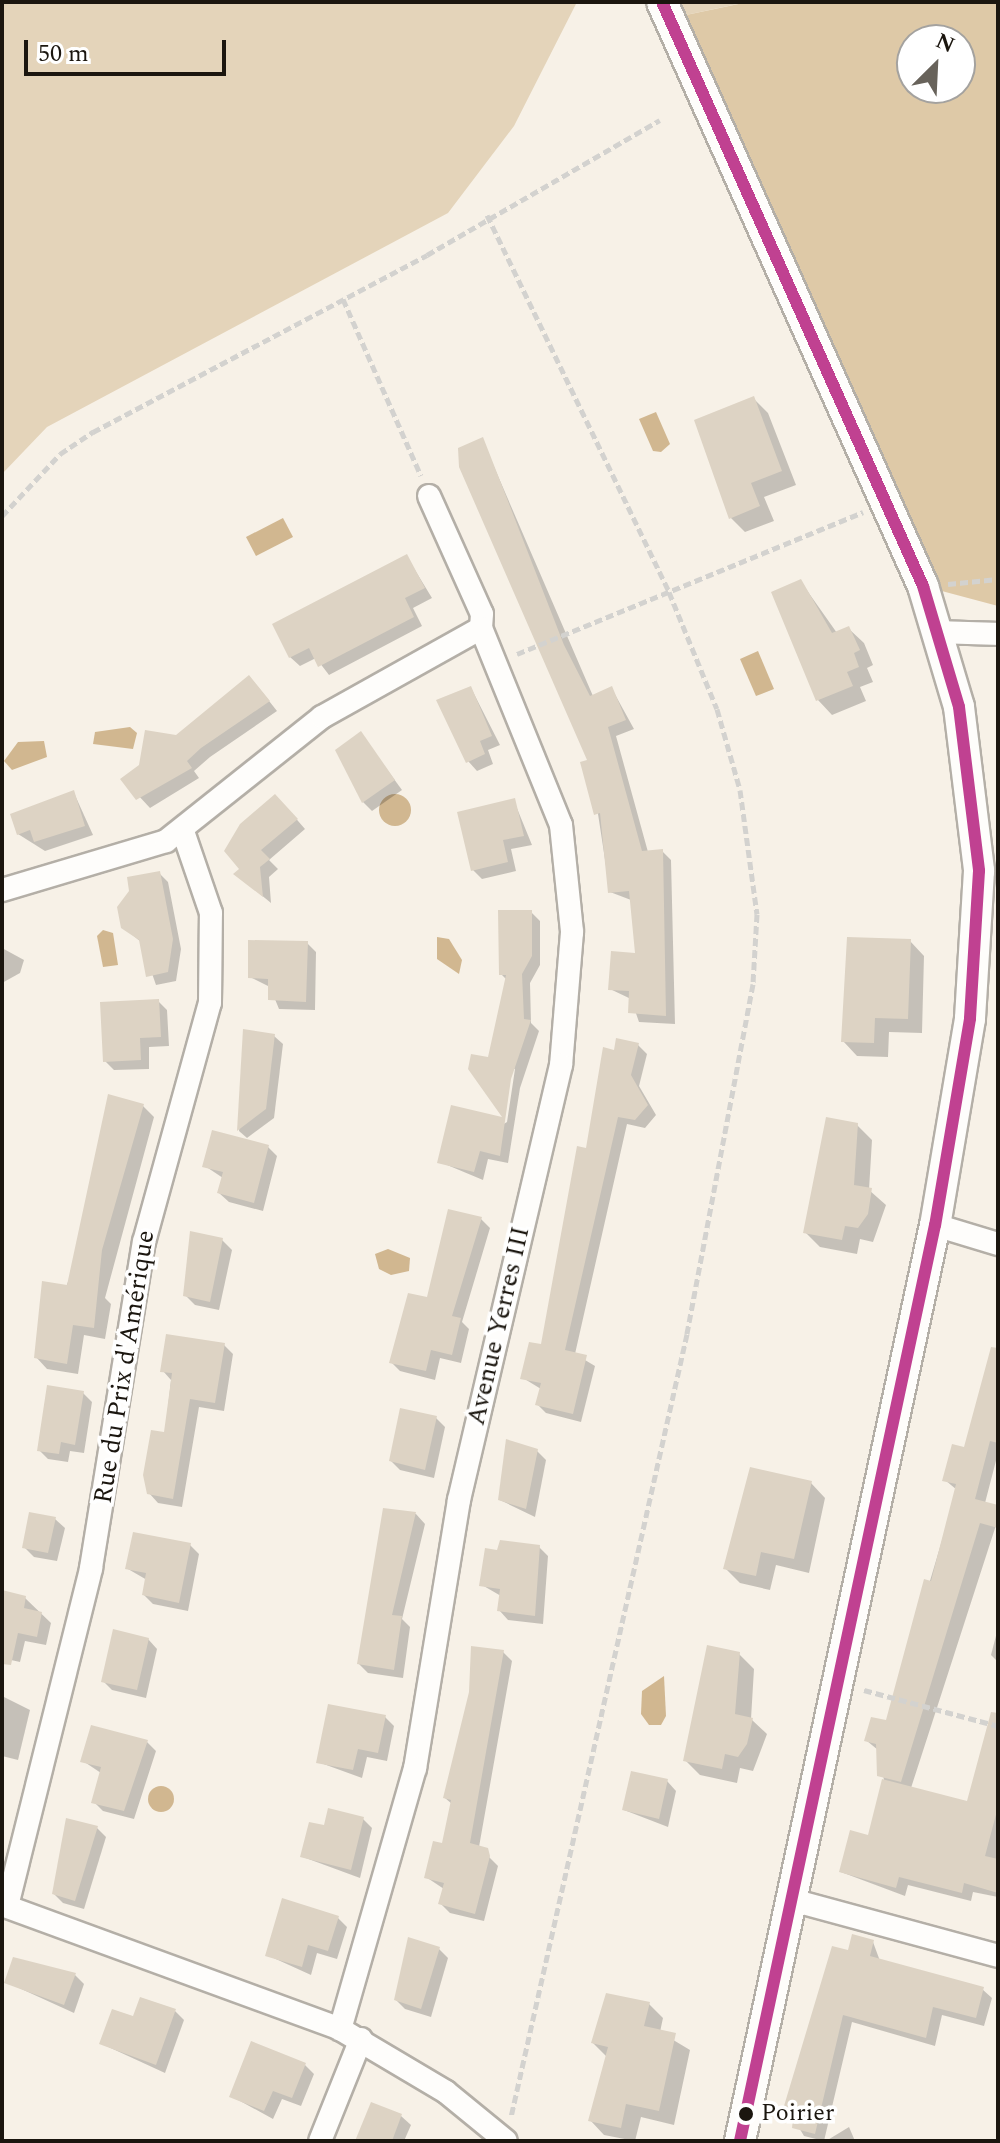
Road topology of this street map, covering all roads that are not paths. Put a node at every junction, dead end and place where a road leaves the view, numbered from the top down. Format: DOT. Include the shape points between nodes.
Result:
graph roads {
  1 [pos="662,2"];
  2 [pos="429,496"];
  3 [pos="481,628"];
  4 [pos="938,632"];
  5 [pos="998,634"];
  6 [pos="183,831"];
  7 [pos="2,890"];
  8 [pos="935,1225"];
  9 [pos="998,1244"];
  10 [pos="792,1900"];
  11 [pos="4,1906"];
  12 [pos="998,1956"];
  13 [pos="351,2034"];
  14 [pos="320,2141"];
  15 [pos="506,2141"];
  16 [pos="740,2141"];
  1 -- 4 [label="main road" via="688,72 923,586"];
  2 -- 3 [label="street, Avenue Yerres III" via="482,614"];
  3 -- 6 [label="street" via="322,717"];
  3 -- 13 [label="street, Avenue Yerres III" via="500,662 567,855 568,1015 459,1500 415,1768"];
  4 -- 5 [label="street"];
  4 -- 8 [label="main road" via="973,780 979,871 970,1019"];
  6 -- 7 [label="street"];
  6 -- 11 [label="street, Rue du Prix d'Amérique" via="211,913 210,1003 144,1242 91,1568"];
  8 -- 9 [label="street"];
  8 -- 10 [label="main road"];
  10 -- 12 [label="street"];
  10 -- 16 [label="main road"];
  11 -- 13 [label="street"];
  13 -- 14 [label="street, Avenue Yerres III"];
  13 -- 15 [label="street" via="446,2092"];
}
